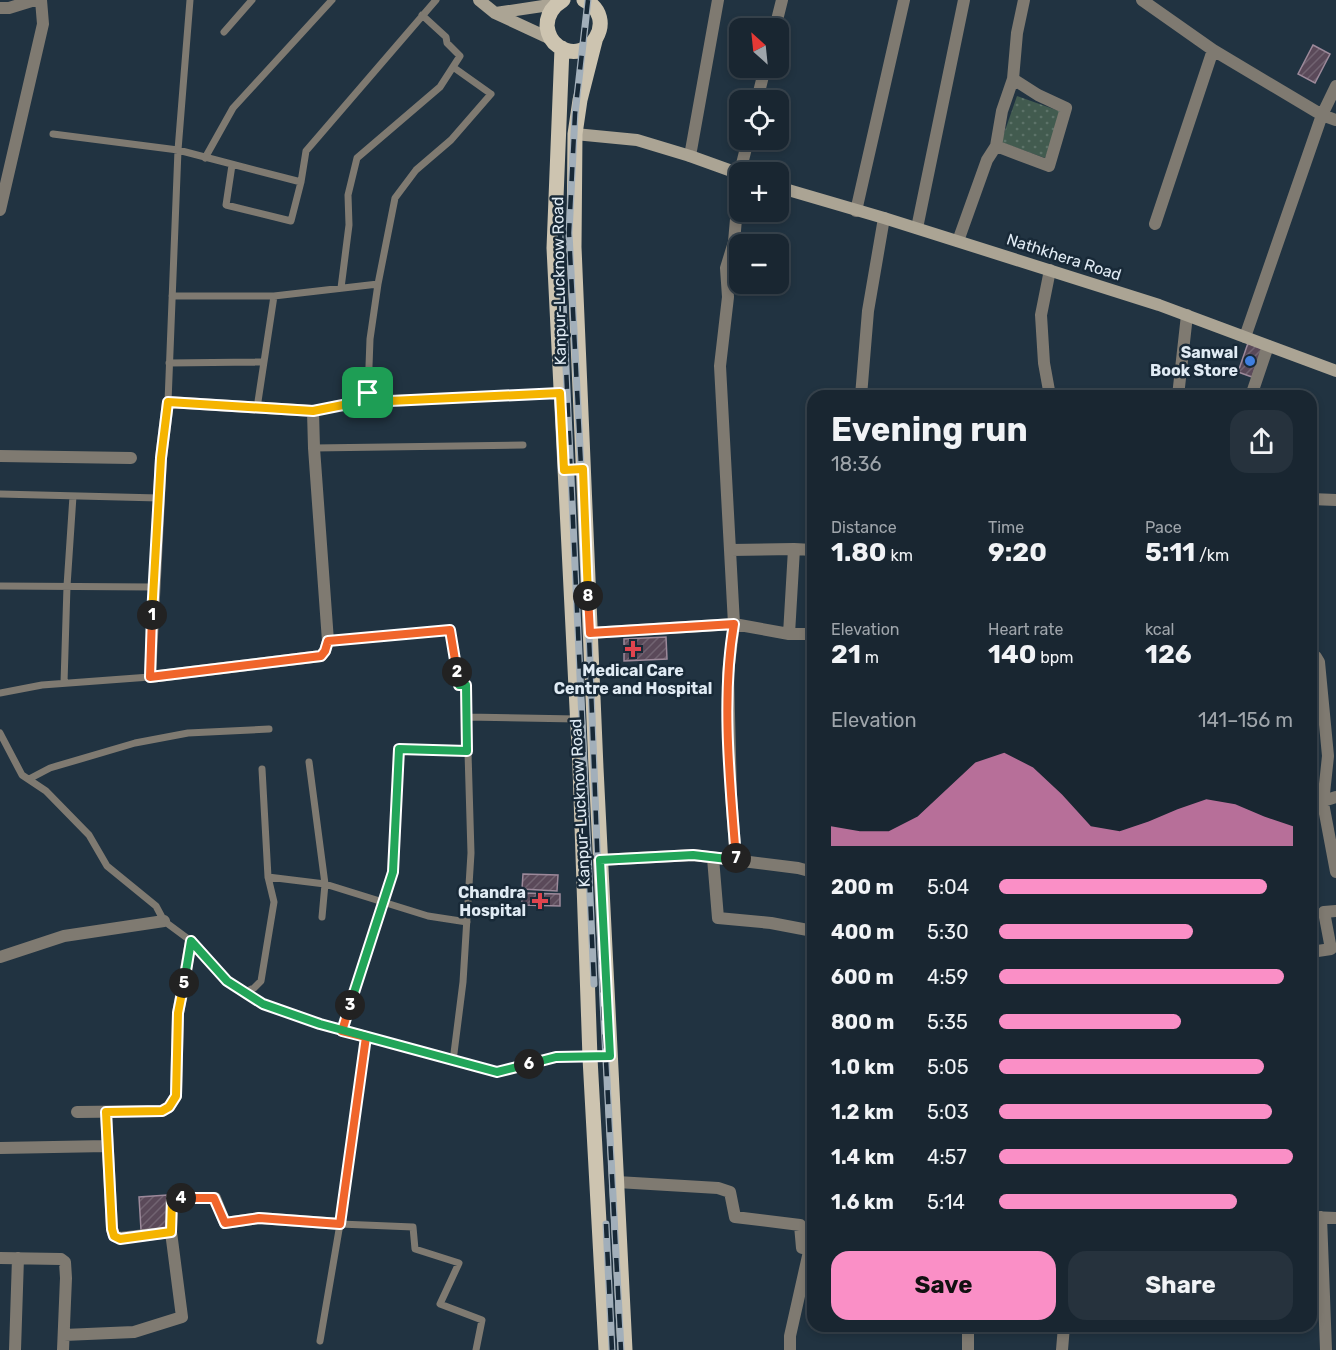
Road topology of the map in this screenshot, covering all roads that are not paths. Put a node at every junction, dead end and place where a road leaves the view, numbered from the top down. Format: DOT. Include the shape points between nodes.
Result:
graph roads {
  1 [pos="35,0"];
  2 [pos="41,0"];
  3 [pos="190,0"];
  4 [pos="252,0"];
  5 [pos="332,0"];
  6 [pos="436,0"];
  7 [pos="479,0"];
  8 [pos="584,0"];
  9 [pos="718,0"];
  10 [pos="782,0"];
  11 [pos="904,0"];
  12 [pos="964,0"];
  13 [pos="1024,0"];
  14 [pos="1142,0"];
  15 [pos="560,2"];
  16 [pos="598,7"];
  17 [pos="0,8"];
  18 [pos="495,13"];
  19 [pos="422,15"];
  20 [pos="778,18"];
  21 [pos="224,32"];
  22 [pos="595,41"];
  23 [pos="556,44"];
  24 [pos="1213,50"];
  25 [pos="453,67"];
  26 [pos="1013,79"];
  27 [pos="1336,86"];
  28 [pos="1322,115"];
  29 [pos="1336,120"];
  30 [pos="53,134"];
  31 [pos="574,134"];
  32 [pos="996,146"];
  33 [pos="178,150"];
  34 [pos="690,156"];
  35 [pos="205,158"];
  36 [pos="232,165"];
  37 [pos="729,169"];
  38 [pos="301,182"];
  39 [pos="789,190"];
  40 [pos="0,210"];
  41 [pos="856,211"];
  42 [pos="884,218"];
  43 [pos="736,222"];
  44 [pos="1155,224"];
  45 [pos="917,228"];
  46 [pos="958,241"];
  47 [pos="1050,270"];
  48 [pos="378,284"];
  49 [pos="341,288"];
  50 [pos="172,296"];
  51 [pos="274,296"];
  52 [pos="1187,315"];
  53 [pos="1245,337"];
  54 [pos="1268,346"];
  55 [pos="263,362"];
  56 [pos="169,363"];
  57 [pos="1336,371"];
  58 [pos="861,390"];
  59 [pos="1049,390"];
  60 [pos="1179,390"];
  61 [pos="1253,390"];
  62 [pos="368,393"];
  63 [pos="560,393"];
  64 [pos="168,402"];
  65 [pos="257,408"];
  66 [pos="313,411"];
  67 [pos="523,445"];
  68 [pos="314,448"];
  69 [pos="0,456"];
  70 [pos="131,458"];
  71 [pos="583,469"];
  72 [pos="564,470"];
  73 [pos="0,494"];
  74 [pos="73,496"];
  75 [pos="159,498"];
  76 [pos="1317,499"];
  77 [pos="1336,500"];
  78 [pos="794,549"];
  79 [pos="731,550"];
  80 [pos="807,550"];
  81 [pos="0,586"];
  82 [pos="67,586"];
  83 [pos="154,588"];
  84 [pos="734,624"];
  85 [pos="590,633"];
  86 [pos="789,634"];
  87 [pos="807,634"];
  88 [pos="328,641"];
  89 [pos="1317,660"];
  90 [pos="150,677"];
  91 [pos="64,683"];
  92 [pos="0,693"];
  93 [pos="466,717"];
  94 [pos="578,719"];
  95 [pos="268,729"];
  96 [pos="0,733"];
  97 [pos="467,751"];
  98 [pos="309,762"];
  99 [pos="262,769"];
  100 [pos="29,779"];
  101 [pos="1336,797"];
  102 [pos="1317,804"];
  103 [pos="713,858"];
  104 [pos="600,860"];
  105 [pos="736,860"];
  106 [pos="807,867"];
  107 [pos="1336,872"];
  108 [pos="268,877"];
  109 [pos="325,884"];
  110 [pos="383,902"];
  111 [pos="1336,910"];
  112 [pos="322,917"];
  113 [pos="165,921"];
  114 [pos="467,922"];
  115 [pos="807,930"];
  116 [pos="191,941"];
  117 [pos="1317,951"];
  118 [pos="0,957"];
  119 [pos="245,992"];
  120 [pos="342,1031"];
  121 [pos="366,1037"];
  122 [pos="610,1056"];
  123 [pos="590,1058"];
  124 [pos="453,1061"];
  125 [pos="77,1112"];
  126 [pos="106,1112"];
  127 [pos="107,1146"];
  128 [pos="0,1148"];
  129 [pos="617,1182"];
  130 [pos="1317,1217"];
  131 [pos="1336,1218"];
  132 [pos="340,1224"];
  133 [pos="1317,1230"];
  134 [pos="171,1232"];
  135 [pos="807,1247"];
  136 [pos="0,1258"];
  137 [pos="18,1258"];
  138 [pos="807,1264"];
  139 [pos="968,1332"];
  140 [pos="1064,1332"];
  141 [pos="64,1335"];
  142 [pos="320,1341"];
  143 [pos="15,1350"];
  144 [pos="63,1350"];
  145 [pos="476,1350"];
  146 [pos="606,1350"];
  147 [pos="625,1350"];
  148 [pos="790,1350"];
  149 [pos="968,1350"];
  150 [pos="1062,1350"];
  151 [pos="1326,1350"];
  1 -- 17 [label="street"];
  2 -- 40 [label="street" via="43,24"];
  3 -- 33 [label="lane"];
  4 -- 21 [label="lane"];
  5 -- 35 [label="lane" via="232,108"];
  6 -- 19 [label="lane"];
  7 -- 18 [label="street"];
  8 -- 16 [label="main road"];
  9 -- 34 [label="street"];
  10 -- 20 [label="street"];
  11 -- 41 [label="street"];
  12 -- 45 [label="street"];
  13 -- 26 [label="street"];
  14 -- 24 [label="street"];
  15 -- 18 [label="street"];
  15 -- 23 [label="main road, Kanpur-Lucknow Road" via="547,21 547,30"];
  16 -- 22 [label="main road, Kanpur-Lucknow Road" via="601,24"];
  18 -- 23 [label="street"];
  19 -- 25 [label="lane" via="460,56"];
  19 -- 38 [label="lane" via="306,152"];
  22 -- 23 [label="main road" via="576,51"];
  22 -- 31 [label="main road, Kanpur-Lucknow Road"];
  23 -- 63 [label="main road, Kanpur-Lucknow Road" via="554,248"];
  24 -- 28 [label="street"];
  24 -- 44 [label="street"];
  25 -- 48 [label="lane" via="491,94 451,140 416,170 395,198"];
  25 -- 49 [label="lane" via="440,87 357,158 348,195 349,225"];
  26 -- 32 [label="street"];
  26 -- 32 [label="street" via="1066,108 1060,133 1049,166"];
  27 -- 28 [label="street"];
  28 -- 29 [label="street"];
  28 -- 53 [label="street"];
  30 -- 33 [label="lane"];
  31 -- 34 [label="street" via="637,140"];
  31 -- 71 [label="main road, Kanpur-Lucknow Road" via="574,247"];
  32 -- 46 [label="street" via="987,160"];
  33 -- 35 [label="lane"];
  33 -- 50 [label="lane"];
  34 -- 37 [label="street"];
  35 -- 36 [label="lane"];
  36 -- 38 [label="lane"];
  36 -- 38 [label="lane" via="226,205 291,221"];
  39 -- 41 [label="street, Nathkhera Road"];
  41 -- 42 [label="street, Nathkhera Road"];
  42 -- 45 [label="street, Nathkhera Road"];
  42 -- 58 [label="street" via="868,311"];
  43 -- 79 [label="street" via="726,268 728,297 720,366"];
  45 -- 46 [label="street, Nathkhera Road"];
  46 -- 47 [label="street, Nathkhera Road"];
  47 -- 52 [label="street, Nathkhera Road"];
  47 -- 59 [label="street" via="1041,315"];
  48 -- 49 [label="lane"];
  48 -- 62 [label="lane"];
  49 -- 51 [label="lane"];
  50 -- 51 [label="lane"];
  50 -- 56 [label="lane"];
  51 -- 55 [label="lane"];
  52 -- 53 [label="street, Nathkhera Road"];
  52 -- 60 [label="street"];
  53 -- 54 [label="street, Nathkhera Road"];
  54 -- 57 [label="street, Nathkhera Road"];
  54 -- 61 [label="street"];
  55 -- 56 [label="lane"];
  55 -- 65 [label="lane"];
  56 -- 64 [label="lane"];
  62 -- 63 [label="lane" via="390,401"];
  62 -- 66 [label="lane" via="353,403"];
  63 -- 72 [label="main road, Kanpur-Lucknow Road"];
  64 -- 65 [label="street"];
  64 -- 75 [label="street"];
  65 -- 66 [label="street"];
  66 -- 68 [label="street"];
  67 -- 68 [label="lane"];
  68 -- 88 [label="street"];
  69 -- 70 [label="street"];
  71 -- 72 [label="main road"];
  71 -- 85 [label="main road, Kanpur-Lucknow Road"];
  72 -- 94 [label="main road, Kanpur-Lucknow Road"];
  73 -- 74 [label="lane"];
  74 -- 75 [label="lane"];
  74 -- 82 [label="lane"];
  75 -- 83 [label="street"];
  76 -- 77 [label="street"];
  78 -- 79 [label="street"];
  78 -- 80 [label="street"];
  78 -- 86 [label="street"];
  79 -- 84 [label="street"];
  81 -- 82 [label="lane"];
  82 -- 83 [label="lane"];
  82 -- 91 [label="lane"];
  83 -- 90 [label="street"];
  84 -- 85 [label="street"];
  84 -- 86 [label="street"];
  84 -- 105 [label="street" via="728,673"];
  85 -- 104 [label="main road, Kanpur-Lucknow Road"];
  86 -- 87 [label="street"];
  88 -- 90 [label="street" via="321,656"];
  88 -- 93 [label="lane" via="450,630 459,685 466,685"];
  89 -- 102 [label="street" via="1328,756"];
  90 -- 91 [label="lane"];
  91 -- 92 [label="lane"];
  93 -- 94 [label="lane"];
  93 -- 97 [label="lane"];
  94 -- 123 [label="main road, Kanpur-Lucknow Road"];
  95 -- 100 [label="lane" via="188,733 135,743 50,768"];
  96 -- 100 [label="lane" via="22,775"];
  97 -- 110 [label="lane" via="399,749 393,872"];
  97 -- 114 [label="lane" via="471,853"];
  98 -- 109 [label="lane"];
  99 -- 108 [label="lane"];
  100 -- 113 [label="lane" via="90,835 106,866 156,906"];
  101 -- 102 [label="street"];
  102 -- 107 [label="street"];
  103 -- 104 [label="street" via="693,855"];
  103 -- 105 [label="street"];
  103 -- 115 [label="street" via="718,918"];
  104 -- 122 [label="main road, Kanpur-Lucknow Road"];
  105 -- 106 [label="street"];
  108 -- 109 [label="lane"];
  108 -- 119 [label="lane" via="274,902 261,981"];
  109 -- 110 [label="lane"];
  109 -- 112 [label="lane"];
  110 -- 114 [label="lane" via="428,916"];
  110 -- 120 [label="lane"];
  111 -- 117 [label="street" via="1324,912 1331,950"];
  113 -- 116 [label="lane"];
  113 -- 118 [label="street" via="64,936"];
  114 -- 124 [label="lane"];
  116 -- 119 [label="lane" via="227,981"];
  116 -- 126 [label="street" via="178,1013 176,1096 162,1111"];
  119 -- 120 [label="lane" via="263,1004"];
  120 -- 121 [label="lane"];
  121 -- 124 [label="lane"];
  121 -- 132 [label="lane"];
  122 -- 123 [label="lane"];
  122 -- 129 [label="main road, Kanpur-Lucknow Road"];
  123 -- 124 [label="lane" via="556,1057 497,1072"];
  123 -- 146 [label="main road, Kanpur-Lucknow Road"];
  125 -- 126 [label="street"];
  126 -- 127 [label="street"];
  127 -- 128 [label="street"];
  127 -- 134 [label="street" via="114,1236 120,1239"];
  129 -- 135 [label="street" via="730,1192 735,1217 800,1225 802,1248"];
  129 -- 147 [label="main road, Kanpur-Lucknow Road"];
  130 -- 131 [label="street"];
  132 -- 134 [label="street" via="259,1218 225,1223 214,1198 172,1198"];
  132 -- 142 [label="lane"];
  132 -- 145 [label="lane" via="412,1227 415,1249 459,1263 440,1304 482,1320"];
  133 -- 151 [label="street"];
  134 -- 141 [label="street" via="182,1317 134,1332"];
  136 -- 137 [label="street"];
  137 -- 141 [label="street" via="64,1262"];
  137 -- 143 [label="street"];
  138 -- 148 [label="street"];
  139 -- 149 [label="street"];
  140 -- 150 [label="street"];
  141 -- 144 [label="street"];
}
